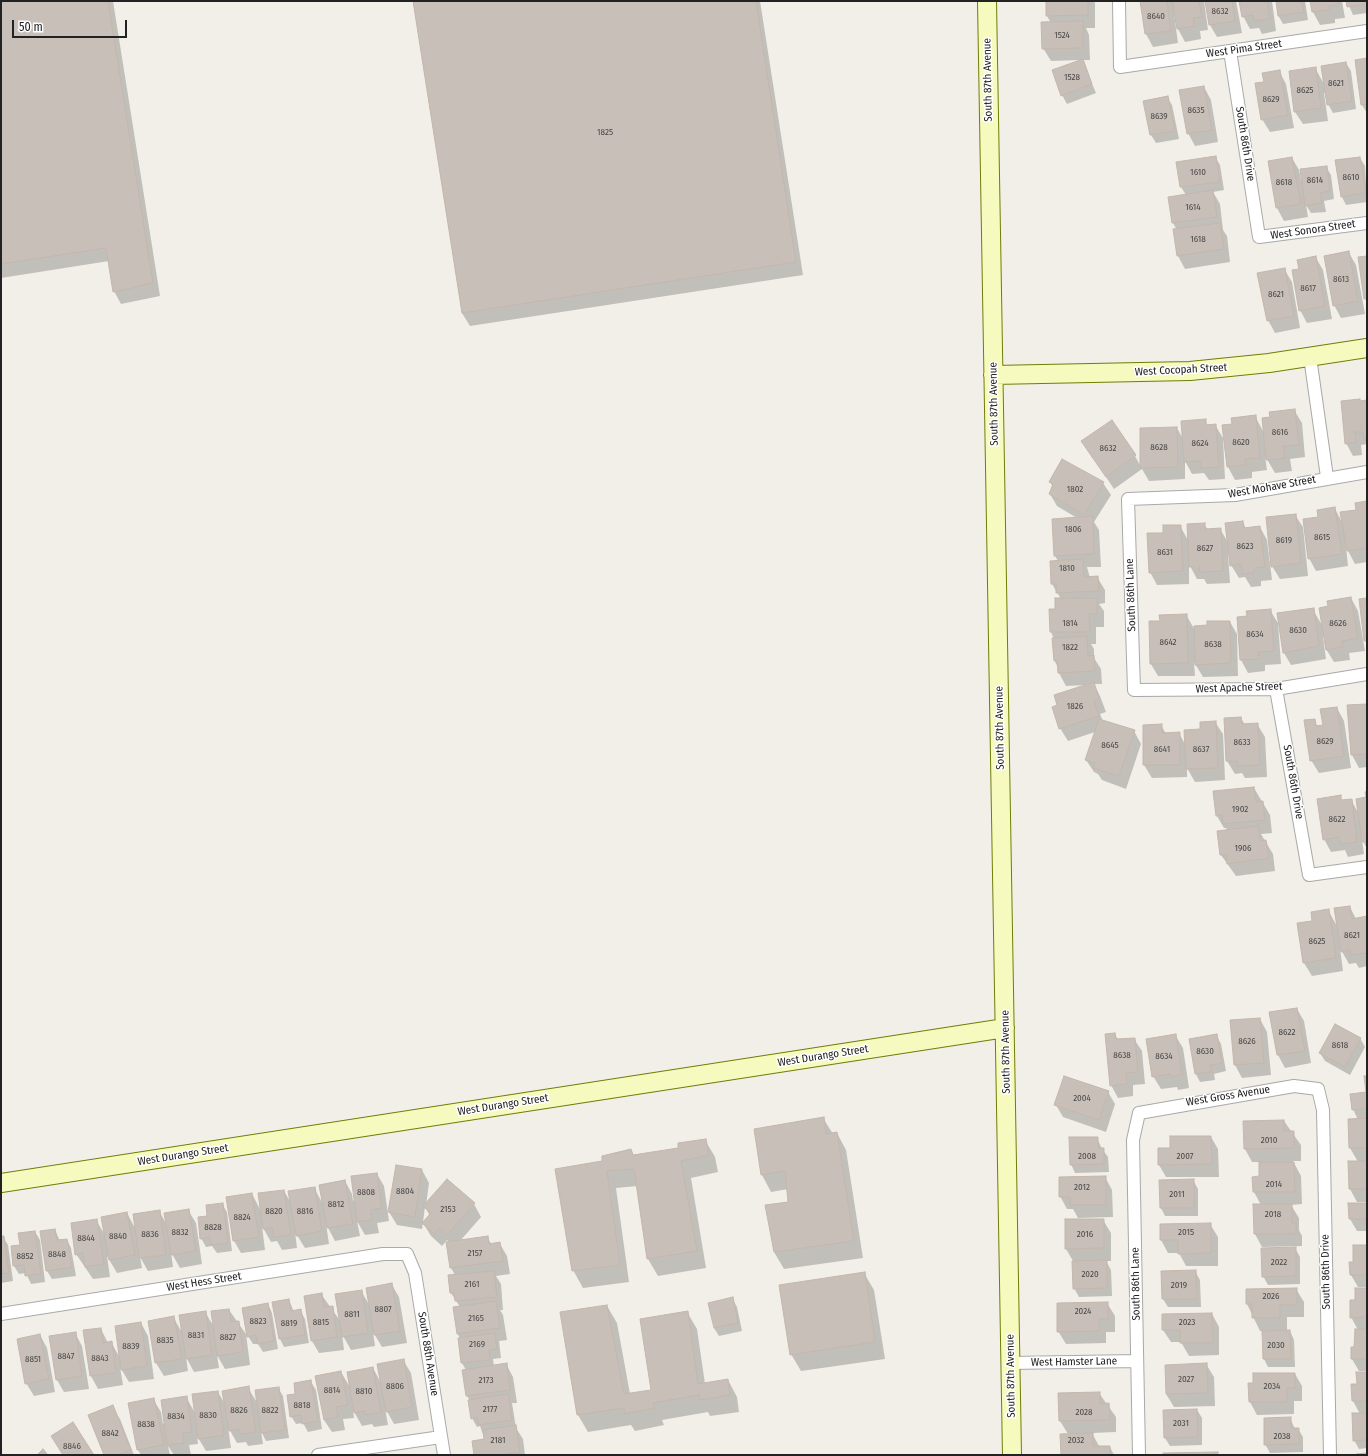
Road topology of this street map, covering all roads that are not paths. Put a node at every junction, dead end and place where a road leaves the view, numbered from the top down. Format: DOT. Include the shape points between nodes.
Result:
graph roads {
  1 [pos="987,1"];
  2 [pos="1119,1"];
  3 [pos="1367,31"];
  4 [pos="1230,51"];
  5 [pos="1367,223"];
  6 [pos="1259,238"];
  7 [pos="1367,348"];
  8 [pos="1310,357"];
  9 [pos="994,374"];
  10 [pos="1367,472"];
  11 [pos="1327,477"];
  12 [pos="1128,499"];
  13 [pos="1367,674"];
  14 [pos="1276,689"];
  15 [pos="1134,690"];
  16 [pos="1367,867"];
  17 [pos="1005,1028"];
  18 [pos="1318,1090"];
  19 [pos="1139,1113"];
  20 [pos="1,1183"];
  21 [pos="407,1254"];
  22 [pos="1,1314"];
  23 [pos="1137,1361"];
  24 [pos="1010,1363"];
  25 [pos="441,1437"];
  26 [pos="318,1455"];
  27 [pos="444,1455"];
  28 [pos="1012,1455"];
  29 [pos="1139,1455"];
  30 [pos="1330,1455"];
  1 -- 9 [label="street, South 87th Avenue"];
  2 -- 4 [label="street, West Pima Street" via="1120,67"];
  3 -- 4 [label="street, West Pima Street"];
  4 -- 6 [label="street, South 86th Drive"];
  5 -- 6 [label="street, West Sonora Street"];
  7 -- 8 [label="street, West Cocopah Street"];
  8 -- 9 [label="street, West Cocopah Street" via="1190,371"];
  8 -- 11 [label="street"];
  9 -- 17 [label="street, South 87th Avenue"];
  10 -- 11 [label="street, West Mohave Street"];
  11 -- 12 [label="street, West Mohave Street" via="1235,495"];
  12 -- 15 [label="street, South 86th Lane"];
  13 -- 14 [label="street, West Apache Street"];
  14 -- 15 [label="street, West Apache Street"];
  14 -- 16 [label="street, South 86th Drive" via="1309,875"];
  17 -- 20 [label="street, West Durango Street"];
  17 -- 24 [label="street, South 87th Avenue"];
  18 -- 19 [label="street, West Gross Avenue" via="1294,1086"];
  18 -- 30 [label="street, South 86th Drive" via="1323,1110"];
  19 -- 23 [label="street, South 86th Lane" via="1133,1140"];
  21 -- 22 [label="street, West Hess Street" via="382,1254"];
  21 -- 25 [label="street, South 88th Avenue" via="415,1273"];
  23 -- 24 [label="street, West Hamster Lane"];
  23 -- 29 [label="street, South 86th Lane"];
  24 -- 28 [label="street, South 87th Avenue"];
  25 -- 26 [label="street"];
  25 -- 27 [label="street, South 88th Avenue"];
}
